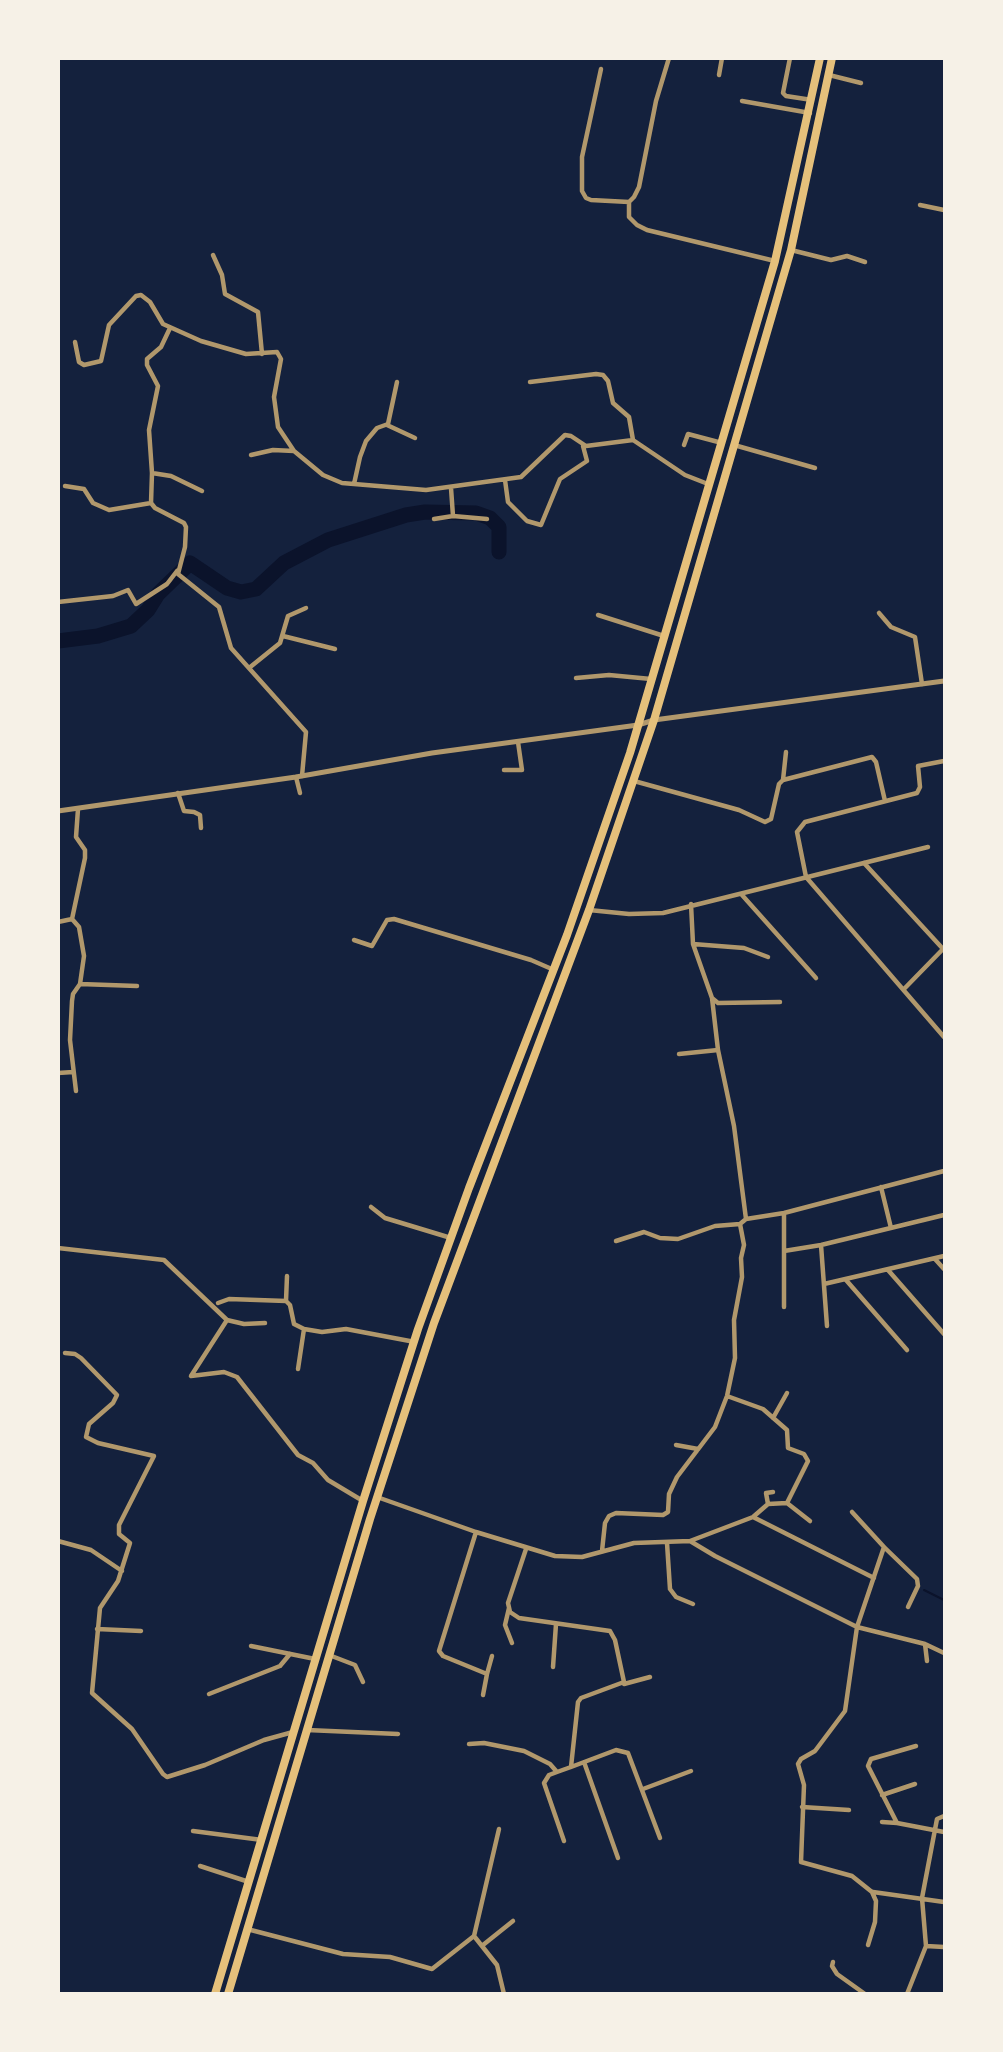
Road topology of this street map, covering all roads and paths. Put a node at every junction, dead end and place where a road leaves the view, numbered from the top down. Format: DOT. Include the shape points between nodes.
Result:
graph roads {
  1 [pos="669,58"];
  2 [pos="722,58"];
  3 [pos="790,58"];
  4 [pos="820,58"];
  5 [pos="832,58"];
  6 [pos="601,69"];
  7 [pos="719,75"];
  8 [pos="829,75"];
  9 [pos="861,83"];
  10 [pos="812,100"];
  11 [pos="742,102"];
  12 [pos="810,113"];
  13 [pos="629,202"];
  14 [pos="920,205"];
  15 [pos="945,210"];
  16 [pos="791,250"];
  17 [pos="213,255"];
  18 [pos="775,261"];
  19 [pos="866,262"];
  20 [pos="170,328"];
  21 [pos="75,342"];
  22 [pos="262,354"];
  23 [pos="397,382"];
  24 [pos="530,382"];
  25 [pos="740,382"];
  26 [pos="751,387"];
  27 [pos="387,425"];
  28 [pos="415,438"];
  29 [pos="633,440"];
  30 [pos="722,443"];
  31 [pos="684,445"];
  32 [pos="734,445"];
  33 [pos="583,446"];
  34 [pos="294,451"];
  35 [pos="251,455"];
  36 [pos="815,468"];
  37 [pos="152,472"];
  38 [pos="505,480"];
  39 [pos="354,484"];
  40 [pos="708,484"];
  41 [pos="65,486"];
  42 [pos="451,488"];
  43 [pos="202,491"];
  44 [pos="151,503"];
  45 [pos="453,515"];
  46 [pos="434,519"];
  47 [pos="487,519"];
  48 [pos="178,574"];
  49 [pos="58,602"];
  50 [pos="306,608"];
  51 [pos="879,613"];
  52 [pos="598,615"];
  53 [pos="284,636"];
  54 [pos="664,636"];
  55 [pos="335,649"];
  56 [pos="249,668"];
  57 [pos="576,678"];
  58 [pos="651,679"];
  59 [pos="945,681"];
  60 [pos="922,684"];
  61 [pos="654,720"];
  62 [pos="639,725"];
  63 [pos="518,742"];
  64 [pos="786,752"];
  65 [pos="945,761"];
  66 [pos="504,770"];
  67 [pos="299,777"];
  68 [pos="783,780"];
  69 [pos="634,781"];
  70 [pos="178,793"];
  71 [pos="300,793"];
  72 [pos="885,801"];
  73 [pos="78,809"];
  74 [pos="58,811"];
  75 [pos="201,828"];
  76 [pos="928,846"];
  77 [pos="864,863"];
  78 [pos="806,877"];
  79 [pos="742,895"];
  80 [pos="691,904"];
  81 [pos="589,910"];
  82 [pos="72,919"];
  83 [pos="58,922"];
  84 [pos="354,940"];
  85 [pos="693,944"];
  86 [pos="944,949"];
  87 [pos="768,957"];
  88 [pos="554,970"];
  89 [pos="816,978"];
  90 [pos="80,984"];
  91 [pos="137,986"];
  92 [pos="904,989"];
  93 [pos="712,998"];
  94 [pos="780,1002"];
  95 [pos="945,1037"];
  96 [pos="718,1050"];
  97 [pos="679,1054"];
  98 [pos="58,1072"];
  99 [pos="74,1072"];
  100 [pos="76,1091"];
  101 [pos="945,1171"];
  102 [pos="881,1187"];
  103 [pos="370,1207"];
  104 [pos="784,1213"];
  105 [pos="945,1215"];
  106 [pos="746,1219"];
  107 [pos="740,1224"];
  108 [pos="455,1226"];
  109 [pos="891,1228"];
  110 [pos="468,1232"];
  111 [pos="451,1238"];
  112 [pos="616,1241"];
  113 [pos="821,1245"];
  114 [pos="58,1248"];
  115 [pos="784,1251"];
  116 [pos="945,1256"];
  117 [pos="935,1259"];
  118 [pos="945,1269"];
  119 [pos="888,1270"];
  120 [pos="287,1276"];
  121 [pos="846,1280"];
  122 [pos="824,1284"];
  123 [pos="286,1301"];
  124 [pos="218,1303"];
  125 [pos="784,1307"];
  126 [pos="227,1320"];
  127 [pos="264,1323"];
  128 [pos="827,1326"];
  129 [pos="304,1329"];
  130 [pos="945,1335"];
  131 [pos="415,1342"];
  132 [pos="907,1350"];
  133 [pos="65,1353"];
  134 [pos="298,1369"];
  135 [pos="787,1393"];
  136 [pos="727,1396"];
  137 [pos="773,1418"];
  138 [pos="676,1445"];
  139 [pos="698,1449"];
  140 [pos="773,1492"];
  141 [pos="376,1496"];
  142 [pos="363,1501"];
  143 [pos="787,1503"];
  144 [pos="768,1504"];
  145 [pos="852,1512"];
  146 [pos="753,1517"];
  147 [pos="810,1521"];
  148 [pos="476,1532"];
  149 [pos="58,1541"];
  150 [pos="690,1541"];
  151 [pos="667,1543"];
  152 [pos="884,1547"];
  153 [pos="526,1549"];
  154 [pos="602,1551"];
  155 [pos="122,1571"];
  156 [pos="874,1578"];
  157 [pos="693,1605"];
  158 [pos="908,1607"];
  159 [pos="508,1608"];
  160 [pos="556,1624"];
  161 [pos="857,1627"];
  162 [pos="97,1629"];
  163 [pos="141,1631"];
  164 [pos="512,1643"];
  165 [pos="925,1644"];
  166 [pos="251,1646"];
  167 [pos="945,1653"];
  168 [pos="290,1654"];
  169 [pos="330,1655"];
  170 [pos="492,1656"];
  171 [pos="315,1659"];
  172 [pos="927,1661"];
  173 [pos="553,1667"];
  174 [pos="487,1674"];
  175 [pos="650,1677"];
  176 [pos="363,1682"];
  177 [pos="623,1684"];
  178 [pos="209,1694"];
  179 [pos="483,1695"];
  180 [pos="307,1730"];
  181 [pos="293,1732"];
  182 [pos="398,1734"];
  183 [pos="469,1744"];
  184 [pos="916,1746"];
  185 [pos="584,1762"];
  186 [pos="571,1767"];
  187 [pos="691,1771"];
  188 [pos="557,1772"];
  189 [pos="915,1784"];
  190 [pos="643,1789"];
  191 [pos="882,1795"];
  192 [pos="802,1807"];
  193 [pos="849,1810"];
  194 [pos="945,1816"];
  195 [pos="882,1822"];
  196 [pos="897,1823"];
  197 [pos="499,1829"];
  198 [pos="934,1831"];
  199 [pos="193,1832"];
  200 [pos="945,1832"];
  201 [pos="660,1838"];
  202 [pos="262,1840"];
  203 [pos="564,1841"];
  204 [pos="618,1858"];
  205 [pos="200,1866"];
  206 [pos="249,1882"];
  207 [pos="872,1892"];
  208 [pos="922,1898"];
  209 [pos="945,1902"];
  210 [pos="513,1921"];
  211 [pos="247,1929"];
  212 [pos="474,1936"];
  213 [pos="483,1945"];
  214 [pos="868,1945"];
  215 [pos="926,1946"];
  216 [pos="945,1947"];
  217 [pos="833,1962"];
  218 [pos="215,1994"];
  219 [pos="228,1994"];
  220 [pos="504,1994"];
  221 [pos="865,1994"];
  222 [pos="907,1994"];
  1 -- 13 [label="street" via="639,187"];
  2 -- 7 [label="street"];
  3 -- 10 [label="street" via="784,95"];
  4 -- 10 [label="highway"];
  5 -- 8 [label="highway"];
  6 -- 13 [label="street" via="582,156 582,191 591,200"];
  8 -- 9 [label="street"];
  8 -- 16 [label="highway"];
  10 -- 12 [label="highway"];
  11 -- 12 [label="street"];
  12 -- 18 [label="highway"];
  13 -- 18 [label="street" via="632,222 647,230"];
  14 -- 15 [label="street"];
  16 -- 19 [label="street" via="831,260 848,256"];
  16 -- 26 [label="highway"];
  17 -- 22 [label="street" via="225,294 258,312"];
  18 -- 25 [label="highway"];
  20 -- 21 [label="street" via="141,295 109,325 101,362 80,362"];
  20 -- 22 [label="street" via="223,350"];
  20 -- 37 [label="street" via="161,347 147,359 158,386 149,430"];
  22 -- 34 [label="street" via="272,351 280,355 275,414 284,439"];
  23 -- 27 [label="street"];
  24 -- 29 [label="street" via="603,375 613,403 629,417"];
  25 -- 26 [label="highway"];
  25 -- 30 [label="highway"];
  26 -- 32 [label="highway"];
  27 -- 28 [label="street"];
  27 -- 39 [label="street" via="379,426 366,441"];
  29 -- 33 [label="street"];
  29 -- 40 [label="street" via="685,475"];
  30 -- 31 [label="street" via="688,434"];
  30 -- 40 [label="highway"];
  32 -- 36 [label="street"];
  32 -- 61 [label="highway"];
  33 -- 38 [label="street" via="565,435 529,473"];
  33 -- 38 [label="street" via="587,461 560,479 541,525 527,520 508,502"];
  34 -- 35 [label="street"];
  34 -- 39 [label="street" via="323,475"];
  37 -- 43 [label="street" via="171,476"];
  37 -- 44 [label="street"];
  38 -- 42 [label="street"];
  39 -- 42 [label="street" via="388,489"];
  40 -- 54 [label="highway"];
  41 -- 44 [label="street" via="84,489 93,503 109,510"];
  42 -- 45 [label="street"];
  44 -- 48 [label="street" via="184,523 185,547"];
  45 -- 46 [label="street"];
  45 -- 47 [label="street"];
  48 -- 49 [label="street" via="136,604 128,590 113,596"];
  48 -- 56 [label="street" via="219,607 231,648"];
  50 -- 53 [label="street" via="288,616"];
  51 -- 60 [label="street" via="891,627 915,637"];
  52 -- 54 [label="street"];
  53 -- 55 [label="street"];
  53 -- 56 [label="street"];
  54 -- 58 [label="highway"];
  56 -- 67 [label="street" via="306,732"];
  57 -- 58 [label="street" via="609,675"];
  58 -- 62 [label="highway"];
  59 -- 60 [label="street"];
  60 -- 61 [label="street"];
  61 -- 62 [label="street"];
  61 -- 69 [label="highway"];
  62 -- 63 [label="street"];
  62 -- 88 [label="highway"];
  63 -- 66 [label="street" via="522,770"];
  63 -- 67 [label="street"];
  64 -- 68 [label="street"];
  65 -- 72 [label="street" via="920,764 917,793"];
  67 -- 70 [label="street"];
  67 -- 71 [label="street"];
  68 -- 69 [label="street" via="771,819 765,822 739,810"];
  68 -- 72 [label="street" via="872,758"];
  69 -- 81 [label="highway"];
  70 -- 73 [label="street"];
  70 -- 75 [label="street" via="184,811 200,816"];
  72 -- 78 [label="street" via="800,824 797,832"];
  73 -- 74 [label="street"];
  73 -- 82 [label="street" via="76,837 85,850 85,858"];
  76 -- 77 [label="street"];
  77 -- 78 [label="street"];
  77 -- 86 [label="street"];
  78 -- 79 [label="street"];
  78 -- 92 [label="street"];
  79 -- 80 [label="street"];
  79 -- 89 [label="street"];
  80 -- 81 [label="street" via="645,915"];
  80 -- 85 [label="street"];
  81 -- 110 [label="highway"];
  82 -- 83 [label="street"];
  82 -- 90 [label="street" via="79,927 84,956"];
  84 -- 88 [label="street" via="372,946 387,920 394,919"];
  85 -- 87 [label="street" via="744,948"];
  85 -- 93 [label="street"];
  86 -- 92 [label="street"];
  88 -- 108 [label="highway"];
  90 -- 91 [label="street"];
  90 -- 99 [label="street" via="72,1001 70,1040"];
  92 -- 95 [label="street"];
  93 -- 94 [label="street" via="718,1003"];
  93 -- 96 [label="street"];
  96 -- 97 [label="street"];
  96 -- 106 [label="street" via="734,1126"];
  98 -- 99 [label="street"];
  99 -- 100 [label="street"];
  101 -- 102 [label="street"];
  102 -- 104 [label="street"];
  102 -- 109 [label="street"];
  103 -- 111 [label="street" via="385,1218"];
  104 -- 106 [label="street"];
  104 -- 115 [label="street"];
  105 -- 109 [label="street"];
  106 -- 107 [label="street"];
  107 -- 112 [label="street" via="715,1226 678,1239 644,1232"];
  107 -- 136 [label="street" via="744,1245 742,1277 736,1297 735,1358"];
  108 -- 110 [label="highway"];
  108 -- 111 [label="highway"];
  109 -- 113 [label="street"];
  110 -- 141 [label="highway"];
  111 -- 131 [label="highway"];
  113 -- 115 [label="street"];
  113 -- 122 [label="street"];
  114 -- 126 [label="street" via="164,1260"];
  115 -- 125 [label="street"];
  116 -- 117 [label="street"];
  117 -- 118 [label="street"];
  117 -- 119 [label="street"];
  119 -- 121 [label="street"];
  119 -- 130 [label="street"];
  120 -- 123 [label="street"];
  121 -- 122 [label="street"];
  121 -- 132 [label="street"];
  122 -- 128 [label="street"];
  123 -- 124 [label="street" via="229,1299"];
  123 -- 129 [label="street" via="294,1324"];
  126 -- 127 [label="street"];
  126 -- 142 [label="street" via="191,1376 224,1372 237,1377 298,1455 315,1465 328,1480"];
  129 -- 131 [label="street" via="346,1329"];
  129 -- 134 [label="street"];
  131 -- 142 [label="highway"];
  133 -- 155 [label="street" via="81,1358 117,1395 89,1424 86,1437 154,1456 119,1525 119,1534 130,1542"];
  135 -- 137 [label="street"];
  136 -- 137 [label="street" via="758,1406"];
  136 -- 139 [label="street" via="715,1427"];
  137 -- 143 [label="street" via="788,1432 788,1448 804,1454 808,1461"];
  138 -- 139 [label="street"];
  139 -- 154 [label="street" via="673,1484 668,1512 609,1516"];
  140 -- 144 [label="street" via="766,1493"];
  141 -- 148 [label="street"];
  141 -- 169 [label="highway"];
  142 -- 171 [label="highway"];
  143 -- 144 [label="street"];
  143 -- 147 [label="street"];
  144 -- 146 [label="street"];
  145 -- 152 [label="street"];
  146 -- 150 [label="street"];
  146 -- 156 [label="street"];
  148 -- 153 [label="street"];
  148 -- 174 [label="street" via="439,1651 442,1656"];
  149 -- 155 [label="street" via="91,1550"];
  150 -- 151 [label="street"];
  150 -- 161 [label="street"];
  151 -- 154 [label="street" via="634,1544"];
  151 -- 157 [label="street" via="669,1589"];
  152 -- 156 [label="street"];
  152 -- 158 [label="street" via="917,1579 918,1586"];
  153 -- 154 [label="street" via="567,1557"];
  153 -- 159 [label="street"];
  155 -- 162 [label="street" via="102,1602"];
  156 -- 161 [label="street"];
  159 -- 160 [label="street" via="519,1618"];
  159 -- 164 [label="street" via="505,1625"];
  160 -- 173 [label="street"];
  160 -- 177 [label="street" via="610,1631"];
  161 -- 165 [label="street"];
  161 -- 192 [label="street" via="845,1711 815,1751 798,1764 804,1785"];
  162 -- 163 [label="street"];
  162 -- 181 [label="street" via="92,1693 136,1733 165,1776 172,1777"];
  165 -- 167 [label="street"];
  165 -- 172 [label="street"];
  166 -- 168 [label="street"];
  168 -- 171 [label="street"];
  168 -- 178 [label="street" via="280,1666"];
  169 -- 176 [label="street" via="355,1665"];
  169 -- 180 [label="highway"];
  170 -- 174 [label="street"];
  171 -- 181 [label="highway"];
  174 -- 179 [label="street"];
  175 -- 177 [label="street"];
  177 -- 186 [label="street" via="578,1702"];
  180 -- 182 [label="street"];
  180 -- 211 [label="highway"];
  181 -- 202 [label="highway"];
  183 -- 188 [label="street" via="524,1751"];
  184 -- 191 [label="street" via="869,1761"];
  185 -- 186 [label="street"];
  185 -- 190 [label="street" via="624,1750"];
  185 -- 204 [label="street"];
  186 -- 188 [label="street"];
  187 -- 190 [label="street"];
  188 -- 203 [label="street" via="544,1783"];
  189 -- 191 [label="street"];
  190 -- 201 [label="street"];
  191 -- 196 [label="street"];
  192 -- 193 [label="street"];
  192 -- 207 [label="street" via="802,1863 842,1872"];
  194 -- 198 [label="street" via="937,1818"];
  195 -- 196 [label="street"];
  196 -- 198 [label="street"];
  197 -- 212 [label="street"];
  198 -- 200 [label="street"];
  198 -- 208 [label="street"];
  199 -- 202 [label="street"];
  202 -- 206 [label="highway"];
  205 -- 206 [label="street"];
  206 -- 218 [label="highway"];
  207 -- 208 [label="street"];
  207 -- 214 [label="street" via="876,1901 875,1922"];
  208 -- 209 [label="street"];
  208 -- 215 [label="street"];
  210 -- 213 [label="street"];
  211 -- 212 [label="street" via="343,1954 390,1958 424,1969 432,1969"];
  211 -- 219 [label="highway"];
  212 -- 213 [label="street"];
  213 -- 220 [label="street" via="497,1965"];
  215 -- 216 [label="street"];
  215 -- 222 [label="street"];
  217 -- 221 [label="street" via="837,1974"];
}
